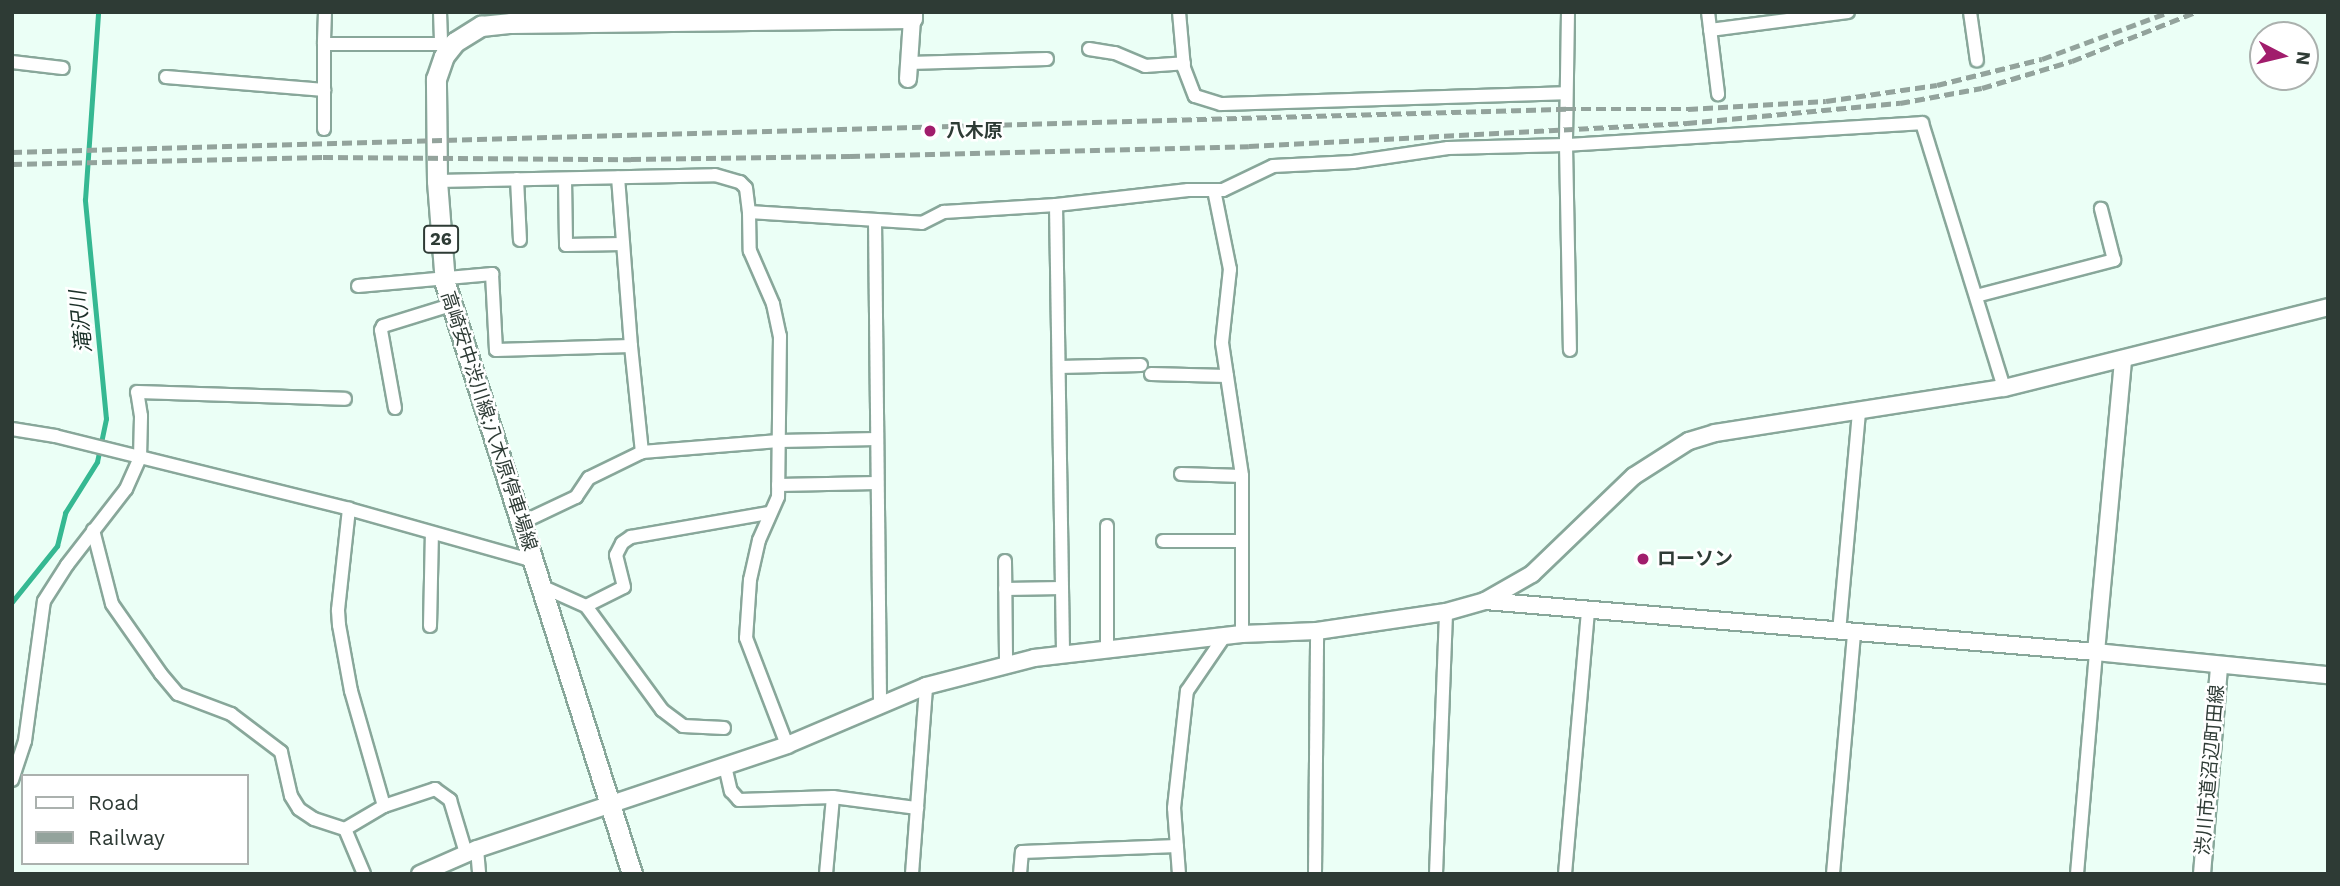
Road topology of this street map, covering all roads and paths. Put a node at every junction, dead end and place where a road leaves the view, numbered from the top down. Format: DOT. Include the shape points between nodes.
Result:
graph roads {
  1 [pos="325,12"];
  2 [pos="440,12"];
  3 [pos="1179,12"];
  4 [pos="1568,12"];
  5 [pos="1708,12"];
  6 [pos="1848,12"];
  7 [pos="1970,12"];
  8 [pos="912,15"];
  9 [pos="572,18"];
  10 [pos="1710,30"];
  11 [pos="324,44"];
  12 [pos="445,47"];
  13 [pos="1088,49"];
  14 [pos="1047,59"];
  15 [pos="1977,61"];
  16 [pos="12,62"];
  17 [pos="1184,63"];
  18 [pos="63,68"];
  19 [pos="908,71"];
  20 [pos="166,77"];
  21 [pos="324,90"];
  22 [pos="1566,93"];
  23 [pos="1718,94"];
  24 [pos="324,129"];
  25 [pos="1566,145"];
  26 [pos="618,178"];
  27 [pos="517,179"];
  28 [pos="565,179"];
  29 [pos="437,181"];
  30 [pos="1213,190"];
  31 [pos="1056,205"];
  32 [pos="2101,209"];
  33 [pos="749,212"];
  34 [pos="875,220"];
  35 [pos="520,240"];
  36 [pos="623,244"];
  37 [pos="444,279"];
  38 [pos="358,286"];
  39 [pos="1976,296"];
  40 [pos="451,305"];
  41 [pos="2328,307"];
  42 [pos="631,346"];
  43 [pos="1570,351"];
  44 [pos="2123,359"];
  45 [pos="1140,365"];
  46 [pos="1059,367"];
  47 [pos="1151,374"];
  48 [pos="1227,376"];
  49 [pos="2004,388"];
  50 [pos="345,400"];
  51 [pos="395,408"];
  52 [pos="1859,412"];
  53 [pos="12,429"];
  54 [pos="877,439"];
  55 [pos="779,441"];
  56 [pos="642,452"];
  57 [pos="140,458"];
  58 [pos="1181,474"];
  59 [pos="1241,477"];
  60 [pos="877,483"];
  61 [pos="778,485"];
  62 [pos="349,509"];
  63 [pos="769,513"];
  64 [pos="522,523"];
  65 [pos="1107,526"];
  66 [pos="93,530"];
  67 [pos="432,533"];
  68 [pos="1163,541"];
  69 [pos="1241,541"];
  70 [pos="534,561"];
  71 [pos="1005,561"];
  72 [pos="541,586"];
  73 [pos="1062,588"];
  74 [pos="1005,589"];
  75 [pos="1485,601"];
  76 [pos="586,606"];
  77 [pos="1446,612"];
  78 [pos="1588,612"];
  79 [pos="430,626"];
  80 [pos="1317,631"];
  81 [pos="1846,633"];
  82 [pos="1242,634"];
  83 [pos="1224,636"];
  84 [pos="1107,649"];
  85 [pos="2096,652"];
  86 [pos="1063,654"];
  87 [pos="1006,665"];
  88 [pos="2219,666"];
  89 [pos="2328,675"];
  90 [pos="926,686"];
  91 [pos="880,706"];
  92 [pos="724,728"];
  93 [pos="788,745"];
  94 [pos="725,766"];
  95 [pos="12,780"];
  96 [pos="833,797"];
  97 [pos="384,806"];
  98 [pos="611,806"];
  99 [pos="917,808"];
  100 [pos="345,829"];
  101 [pos="1177,846"];
  102 [pos="471,851"];
  103 [pos="364,874"];
  104 [pos="420,874"];
  105 [pos="479,874"];
  106 [pos="632,874"];
  107 [pos="826,874"];
  108 [pos="912,874"];
  109 [pos="1020,874"];
  110 [pos="1179,874"];
  111 [pos="1315,874"];
  112 [pos="1436,874"];
  113 [pos="1564,874"];
  114 [pos="1833,874"];
  115 [pos="2077,874"];
  116 [pos="2202,874"];
  1 -- 11 [label="street"];
  2 -- 12 [label="street"];
  3 -- 17 [label="street"];
  4 -- 22 [label="street"];
  5 -- 10 [label="street"];
  6 -- 10 [label="street"];
  7 -- 15 [label="street"];
  8 -- 9 [label="main road"];
  8 -- 19 [label="street"];
  9 -- 12 [label="main road" via="481,26"];
  10 -- 23 [label="street"];
  11 -- 12 [label="street"];
  11 -- 21 [label="street"];
  12 -- 29 [label="main road, 高崎安中渋川線;八木原停車場線 / 26" via="436,79"];
  13 -- 17 [label="street" via="1115,53 1145,66"];
  14 -- 19 [label="street"];
  16 -- 18 [label="street"];
  17 -- 22 [label="street" via="1195,96 1221,104"];
  20 -- 21 [label="street"];
  21 -- 24 [label="street"];
  22 -- 25 [label="street"];
  25 -- 30 [label="street" via="1448,148 1353,162 1273,166 1223,190"];
  25 -- 39 [label="street" via="1922,123"];
  25 -- 43 [label="street"];
  26 -- 28 [label="street"];
  26 -- 33 [label="street" via="715,175 740,181 746,188"];
  26 -- 36 [label="street"];
  27 -- 28 [label="street"];
  27 -- 29 [label="street"];
  27 -- 35 [label="street"];
  28 -- 36 [label="street" via="566,245"];
  29 -- 37 [label="main road, 高崎安中渋川線;八木原停車場線 / 26"];
  30 -- 31 [label="street"];
  30 -- 48 [label="street" via="1230,269 1222,343"];
  31 -- 34 [label="street" via="944,212 922,223"];
  31 -- 46 [label="street"];
  32 -- 39 [label="street" via="2114,260"];
  33 -- 34 [label="street"];
  33 -- 55 [label="street" via="750,251 773,304 780,336"];
  34 -- 54 [label="street"];
  36 -- 42 [label="street"];
  37 -- 38 [label="street"];
  37 -- 40 [label="main road, 高崎安中渋川線;八木原停車場線 / 26"];
  37 -- 42 [label="street" via="492,274 495,350"];
  39 -- 49 [label="street"];
  40 -- 51 [label="street" via="383,326"];
  40 -- 64 [label="main road, 高崎安中渋川線;八木原停車場線 / 26"];
  41 -- 44 [label="street"];
  42 -- 56 [label="street"];
  44 -- 49 [label="street"];
  44 -- 85 [label="street"];
  45 -- 46 [label="street"];
  46 -- 73 [label="street"];
  47 -- 48 [label="street"];
  48 -- 59 [label="street"];
  49 -- 52 [label="street"];
  50 -- 57 [label="street" via="137,392"];
  52 -- 75 [label="street" via="1764,423 1689,441 1634,475 1532,574"];
  52 -- 81 [label="street"];
  53 -- 57 [label="street"];
  54 -- 55 [label="street"];
  54 -- 60 [label="street"];
  55 -- 56 [label="street"];
  55 -- 61 [label="street"];
  56 -- 64 [label="street" via="589,478 576,497"];
  57 -- 62 [label="street"];
  57 -- 66 [label="street" via="125,489"];
  58 -- 59 [label="street"];
  59 -- 69 [label="street"];
  60 -- 61 [label="street"];
  60 -- 91 [label="street"];
  61 -- 63 [label="street" via="778,497"];
  62 -- 67 [label="street"];
  62 -- 97 [label="street" via="339,625 351,691"];
  63 -- 76 [label="street" via="631,537 616,555 624,587"];
  63 -- 93 [label="street" via="750,580 746,638"];
  64 -- 70 [label="main road, 高崎安中渋川線;八木原停車場線 / 26"];
  65 -- 84 [label="street"];
  66 -- 95 [label="street" via="44,601 25,741"];
  66 -- 100 [label="street" via="113,604 178,694 231,714 281,752 291,796 299,809"];
  67 -- 70 [label="street"];
  67 -- 79 [label="street"];
  68 -- 69 [label="street"];
  69 -- 82 [label="street"];
  70 -- 72 [label="main road, 高崎安中渋川線;八木原停車場線 / 26"];
  71 -- 74 [label="street"];
  72 -- 76 [label="street"];
  72 -- 98 [label="main road, 高崎安中渋川線;八木原停車場線 / 26"];
  73 -- 74 [label="street"];
  73 -- 86 [label="street"];
  74 -- 87 [label="street"];
  75 -- 77 [label="street"];
  75 -- 78 [label="street"];
  76 -- 92 [label="street" via="662,710 683,726"];
  77 -- 80 [label="street"];
  77 -- 112 [label="street"];
  78 -- 81 [label="street"];
  78 -- 113 [label="street"];
  80 -- 82 [label="street"];
  80 -- 111 [label="street"];
  81 -- 85 [label="street"];
  81 -- 114 [label="street"];
  82 -- 83 [label="street"];
  83 -- 84 [label="street"];
  83 -- 101 [label="street" via="1187,691 1174,808"];
  84 -- 86 [label="street"];
  85 -- 88 [label="street"];
  85 -- 115 [label="street"];
  86 -- 87 [label="street"];
  87 -- 90 [label="street"];
  88 -- 89 [label="street"];
  88 -- 116 [label="street, 渋川市道沼辺町田線"];
  90 -- 91 [label="street"];
  90 -- 99 [label="street"];
  91 -- 93 [label="street"];
  93 -- 94 [label="street"];
  94 -- 96 [label="street" via="731,792 739,800"];
  94 -- 98 [label="street"];
  96 -- 99 [label="street"];
  96 -- 107 [label="street"];
  97 -- 100 [label="street"];
  97 -- 102 [label="street" via="435,789 450,800"];
  98 -- 102 [label="street"];
  98 -- 106 [label="main road, 高崎安中渋川線;八木原停車場線 / 26"];
  99 -- 108 [label="street"];
  100 -- 103 [label="street"];
  101 -- 109 [label="street" via="1022,852"];
  101 -- 110 [label="street"];
  102 -- 104 [label="street"];
  102 -- 105 [label="street"];
}
